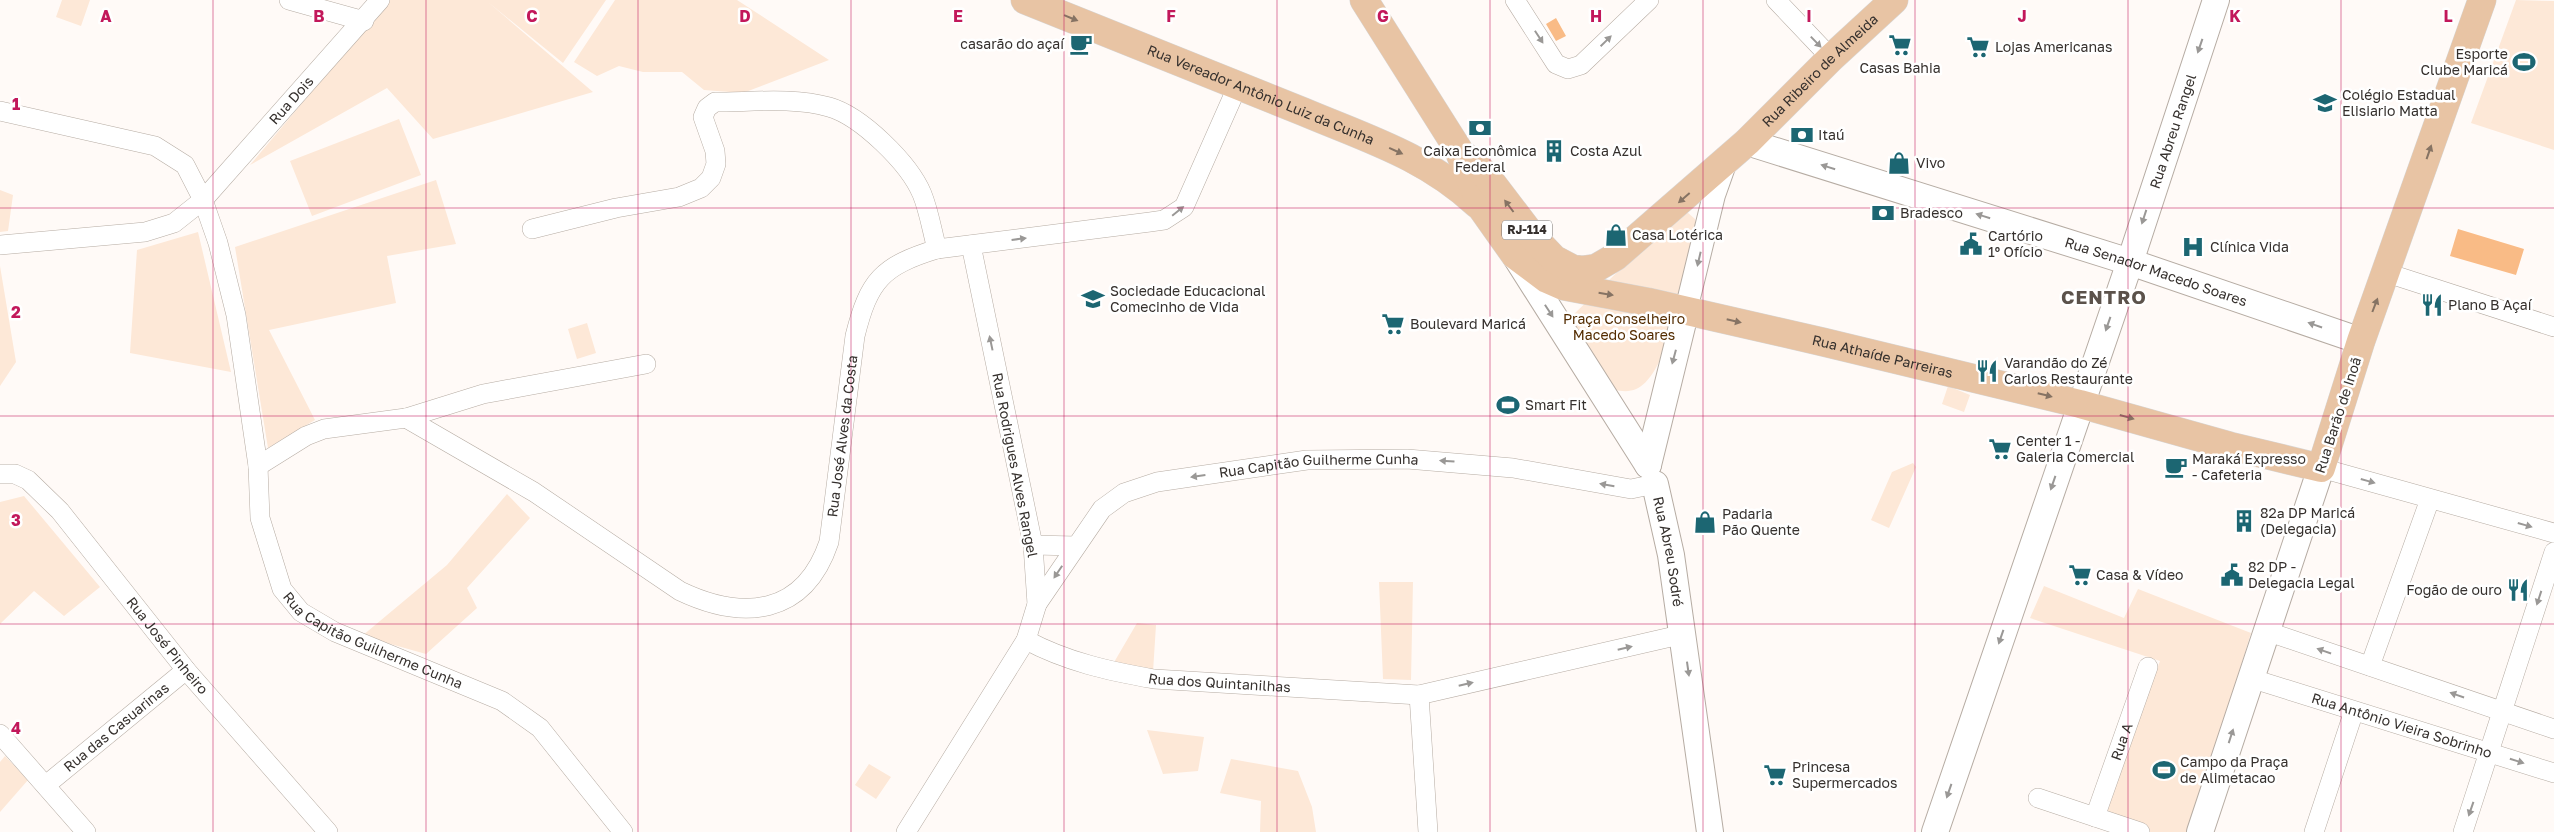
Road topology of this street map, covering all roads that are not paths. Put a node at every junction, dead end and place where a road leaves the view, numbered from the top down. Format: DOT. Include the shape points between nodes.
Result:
graph roads {
  1 [pos="290,0"];
  2 [pos="380,0"];
  3 [pos="1025,0"];
  4 [pos="1364,0"];
  5 [pos="1515,0"];
  6 [pos="1649,0"];
  7 [pos="1776,0"];
  8 [pos="1894,0"];
  9 [pos="2216,0"];
  10 [pos="2482,0"];
  11 [pos="364,21"];
  12 [pos="1831,58"];
  13 [pos="1238,85"];
  14 [pos="0,111"];
  15 [pos="1747,142"];
  16 [pos="1458,149"];
  17 [pos="1726,161"];
  18 [pos="203,200"];
  19 [pos="1483,210"];
  20 [pos="532,228"];
  21 [pos="0,245"];
  22 [pos="971,245"];
  23 [pos="938,249"];
  24 [pos="1515,255"];
  25 [pos="2130,262"];
  26 [pos="2387,273"];
  27 [pos="1686,310"];
  28 [pos="2554,327"];
  29 [pos="2361,341"];
  30 [pos="646,364"];
  31 [pos="2080,404"];
  32 [pos="406,418"];
  33 [pos="258,466"];
  34 [pos="2321,468"];
  35 [pos="1651,474"];
  36 [pos="0,475"];
  37 [pos="2430,499"];
  38 [pos="2554,533"];
  39 [pos="1033,545"];
  40 [pos="1076,546"];
  41 [pos="2554,552"];
  42 [pos="1036,604"];
  43 [pos="2266,631"];
  44 [pos="1684,634"];
  45 [pos="1026,640"];
  46 [pos="2148,666"];
  47 [pos="2370,666"];
  48 [pos="186,670"];
  49 [pos="2250,678"];
  50 [pos="1419,695"];
  51 [pos="2354,711"];
  52 [pos="2502,712"];
  53 [pos="2554,729"];
  54 [pos="0,734"];
  55 [pos="2490,752"];
  56 [pos="2554,773"];
  57 [pos="46,785"];
  58 [pos="2038,798"];
  59 [pos="2096,817"];
  60 [pos="86,832"];
  61 [pos="328,832"];
  62 [pos="623,832"];
  63 [pos="906,832"];
  64 [pos="1428,832"];
  65 [pos="1710,832"];
  66 [pos="1935,832"];
  67 [pos="2140,832"];
  68 [pos="2200,832"];
  69 [pos="2314,832"];
  70 [pos="2463,832"];
  1 -- 11 [label="street"];
  2 -- 11 [label="street, Rua Dois"];
  3 -- 13 [label="main road, Rua Vereador Antônio Luiz da Cunha, one-way"];
  4 -- 16 [label="main road, RJ-114"];
  5 -- 6 [label="street, one-way" via="1556,64 1568,69 1582,64"];
  7 -- 12 [label="street, one-way"];
  8 -- 12 [label="main road, Rua Ribeiro de Almeida"];
  9 -- 25 [label="main road, Rua Abreu Rangel, one-way"];
  26 -- 10 [label="main road, Rua Barão de Inoã, one-way"];
  11 -- 18 [label="street, Rua Dois"];
  12 -- 15 [label="main road, Rua Ribeiro de Almeida"];
  13 -- 19 [label="main road, Rua Vereador Antônio Luiz da Cunha, one-way" via="1427,165 1446,177"];
  22 -- 13 [label="street, Rua José Alves da Costa, one-way" via="1164,220 1176,214 1190,198"];
  14 -- 18 [label="street, Rua Capitão Guilherme Cunha" via="155,146 185,166"];
  15 -- 17 [label="main road, RJ-114"];
  25 -- 15 [label="main road, Rua Senador Macedo Soares, one-way"];
  17 -- 16 [label="main road, RJ-114, one-way" via="1615,256 1596,268 1582,270 1554,259 1485,174"];
  16 -- 19 [label="main road, RJ-114"];
  17 -- 27 [label="street, Rua Abreu Sodré / RJ-114, one-way" via="1714,195"];
  18 -- 21 [label="street, Rua Dois" via="174,222 145,232"];
  18 -- 33 [label="street, Rua Capitão Guilherme Cunha" via="218,243 236,315"];
  19 -- 24 [label="main road, RJ-114"];
  20 -- 23 [label="street" via="697,191 711,178 716,164 715,151 703,117 710,104 791,102 841,112 883,143 908,171 921,192"];
  22 -- 23 [label="street, Rua José Alves da Costa"];
  39 -- 22 [label="street, Rua Rodrigues Alves Rangel, one-way"];
  23 -- 32 [label="street, Rua José Alves da Costa" via="912,256 884,273 864,303 856,336 829,542 814,576 802,589 772,605 736,609 698,600 680,591 534,492"];
  24 -- 27 [label="main road, one-way" via="1547,279 1563,286"];
  24 -- 35 [label="main road, RJ-114, one-way"];
  29 -- 25 [label="main road, Rua Senador Macedo Soares, one-way"];
  25 -- 31 [label="main road, Rua Abreu Rangel, one-way"];
  26 -- 28 [label="street"];
  29 -- 26 [label="main road, Rua Barão de Inoã, one-way"];
  27 -- 31 [label="main road, Rua Athaíde Parreiras, one-way"];
  27 -- 35 [label="main road, Rua Abreu Sodré / RJ-114, one-way"];
  29 -- 34 [label="main road, Rua Barão de Inoã"];
  30 -- 32 [label="street" via="483,394"];
  31 -- 34 [label="main road, Rua Athaíde Parreiras, one-way"];
  31 -- 66 [label="main road, Rua Abreu Rangel, one-way"];
  32 -- 33 [label="street" via="324,429 306,436"];
  33 -- 62 [label="street, Rua Capitão Guilherme Cunha" via="260,518 282,589 301,612 335,632 502,701 540,728"];
  34 -- 37 [label="street, one-way"];
  34 -- 43 [label="main road, Rua Barão de Inoã"];
  35 -- 40 [label="street, Rua Capitão Guilherme Cunha, one-way" via="1631,489 1463,462 1307,460 1157,482 1124,493 1102,509"];
  35 -- 44 [label="main road, Rua Abreu Sodré" via="1666,527"];
  36 -- 48 [label="street, Rua José Pinheiro" via="15,474 28,480 46,496"];
  37 -- 38 [label="street, one-way"];
  37 -- 47 [label="street"];
  39 -- 40 [label="street"];
  39 -- 42 [label="street, Rua Rodrigues Alves Rangel"];
  40 -- 42 [label="street, Rua Capitão Guilherme Cunha, one-way"];
  41 -- 52 [label="street, one-way"];
  42 -- 45 [label="street, Rua Rodrigues Alves Rangel"];
  47 -- 43 [label="street, one-way"];
  43 -- 49 [label="main road, Rua Barão de Inoã"];
  50 -- 44 [label="street, Rua dos Quintanilhas, one-way"];
  44 -- 65 [label="main road, Rua Abreu Sodré, one-way"];
  45 -- 50 [label="street, Rua dos Quintanilhas" via="1065,658 1154,679"];
  45 -- 63 [label="street, Rua Rodrigues Alves Rangel"];
  46 -- 59 [label="street, Rua A"];
  52 -- 47 [label="street, one-way"];
  48 -- 57 [label="street, Rua das Casuarinas"];
  48 -- 61 [label="street, Rua José Pinheiro"];
  49 -- 51 [label="street, Rua Antônio Vieira Sobrinho"];
  68 -- 49 [label="main road, Rua Barão de Inoã, one-way"];
  50 -- 64 [label="street"];
  51 -- 55 [label="street, Rua Antônio Vieira Sobrinho"];
  51 -- 69 [label="street"];
  52 -- 53 [label="street"];
  52 -- 55 [label="street"];
  54 -- 57 [label="street"];
  55 -- 56 [label="street, Rua Antônio Vieira Sobrinho, one-way"];
  55 -- 70 [label="street, one-way"];
  57 -- 60 [label="street"];
  58 -- 59 [label="street"];
  59 -- 67 [label="street"];
}
